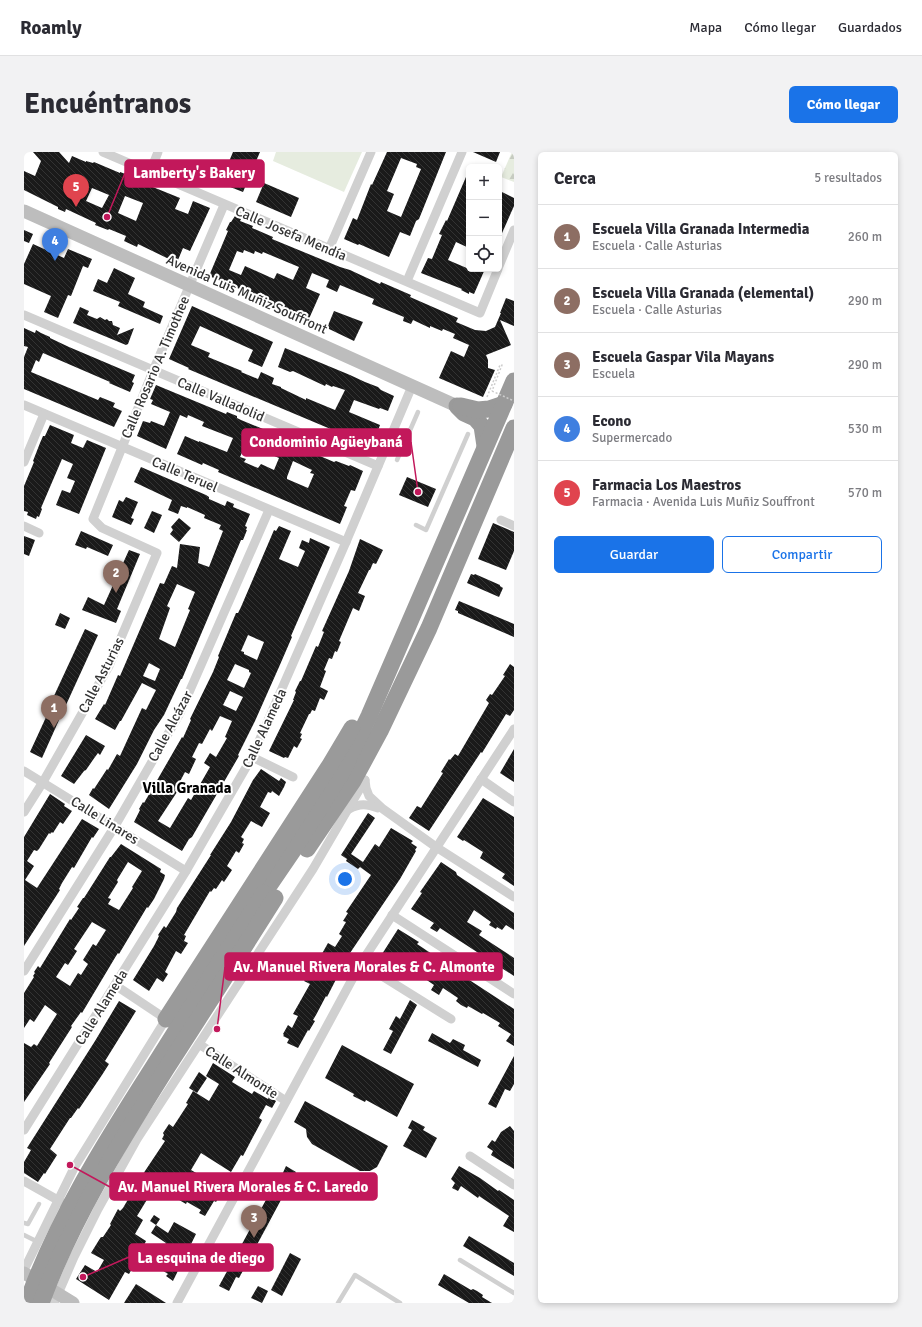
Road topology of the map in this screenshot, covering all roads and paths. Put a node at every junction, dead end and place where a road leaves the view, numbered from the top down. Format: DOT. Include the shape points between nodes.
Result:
graph roads {
  1 [pos="103,152"];
  2 [pos="158,152"];
  3 [pos="371,152"];
  4 [pos="462,152"];
  5 [pos="150,172"];
  6 [pos="224,205"];
  7 [pos="24,212"];
  8 [pos="514,230"];
  9 [pos="330,249"];
  10 [pos="502,259"];
  11 [pos="497,272"];
  12 [pos="407,282"];
  13 [pos="189,286"];
  14 [pos="24,315"];
  15 [pos="153,371"];
  16 [pos="514,382"];
  17 [pos="412,386"];
  18 [pos="489,392"];
  19 [pos="509,402"];
  20 [pos="24,405"];
  21 [pos="457,406"];
  22 [pos="418,412"];
  23 [pos="44,414"];
  24 [pos="514,428"];
  25 [pos="393,431"];
  26 [pos="468,434"];
  27 [pos="408,437"];
  28 [pos="510,445"];
  29 [pos="121,446"];
  30 [pos="485,446"];
  31 [pos="397,460"];
  32 [pos="24,462"];
  33 [pos="378,466"];
  34 [pos="269,510"];
  35 [pos="501,520"];
  36 [pos="416,525"];
  37 [pos="24,526"];
  38 [pos="514,526"];
  39 [pos="39,533"];
  40 [pos="346,542"];
  41 [pos="158,553"];
  42 [pos="429,628"];
  43 [pos="390,667"];
  44 [pos="514,729"];
  45 [pos="252,757"];
  46 [pos="24,771"];
  47 [pos="293,776"];
  48 [pos="480,779"];
  49 [pos="365,780"];
  50 [pos="43,782"];
  51 [pos="514,802"];
  52 [pos="348,809"];
  53 [pos="383,810"];
  54 [pos="24,812"];
  55 [pos="115,826"];
  56 [pos="436,847"];
  57 [pos="186,871"];
  58 [pos="270,895"];
  59 [pos="514,897"];
  60 [pos="392,915"];
  61 [pos="361,963"];
  62 [pos="24,971"];
  63 [pos="115,985"];
  64 [pos="514,994"];
  65 [pos="166,1019"];
  66 [pos="451,1019"];
  67 [pos="199,1044"];
  68 [pos="286,1101"];
  69 [pos="24,1130"];
  70 [pos="470,1156"];
  71 [pos="24,1180"];
  72 [pos="514,1185"];
  73 [pos="58,1201"];
  74 [pos="39,1204"];
  75 [pos="98,1209"];
  76 [pos="24,1224"];
  77 [pos="24,1235"];
  78 [pos="38,1242"];
  79 [pos="460,1260"];
  80 [pos="24,1270"];
  81 [pos="24,1273"];
  82 [pos="514,1293"];
  83 [pos="55,1298"];
  84 [pos="27,1303"];
  85 [pos="41,1303"];
  86 [pos="73,1303"];
  87 [pos="177,1303"];
  88 [pos="338,1303"];
  89 [pos="400,1303"];
  1 -- 5 [label="street, Calle Josefa Mendía"];
  2 -- 5 [label="street"];
  3 -- 9 [label="street"];
  4 -- 12 [label="street"];
  5 -- 6 [label="street, Calle Josefa Mendía"];
  6 -- 9 [label="street, Calle Josefa Mendía"];
  6 -- 13 [label="street, Calle Rosario A. Timothee"];
  7 -- 13 [label="street, Avenida Luis Muñiz Souffront"];
  8 -- 10 [label="street"];
  9 -- 12 [label="street, Calle Josefa Mendía"];
  11 -- 12 [label="street, Calle Josefa Mendía" via="480,313"];
  13 -- 15 [label="street, Calle Rosario A. Timothee"];
  13 -- 17 [label="street, Avenida Luis Muñiz Souffront"];
  14 -- 15 [label="street, Calle Valladolid"];
  15 -- 29 [label="street, Calle Rosario A. Timothee"];
  15 -- 33 [label="street, Calle Valladolid"];
  16 -- 19 [label="highway"];
  17 -- 21 [label="street, Avenida Luis Muñiz Souffront"];
  17 -- 25 [label="street, Calle Alameda"];
  18 -- 19 [label="path, bridge" via="502,365 492,391"];
  19 -- 21 [label="highway" via="478,410"];
  19 -- 30 [label="highway"];
  20 -- 23 [label="street, Calle Teruel"];
  21 -- 30 [label="highway" via="482,426"];
  22 -- 27 [label="lane"];
  23 -- 29 [label="street, Calle Teruel"];
  23 -- 32 [label="street"];
  24 -- 28 [label="highway"];
  25 -- 27 [label="lane"];
  25 -- 33 [label="street, Calle Alameda"];
  26 -- 36 [label="lane" via="426,530"];
  27 -- 31 [label="lane"];
  28 -- 42 [label="highway"];
  29 -- 34 [label="street, Calle Teruel"];
  29 -- 41 [label="street, Calle Rosario A. Timothee" via="93,519 102,528"];
  30 -- 43 [label="highway"];
  33 -- 40 [label="street, Calle Alameda"];
  34 -- 40 [label="street, Calle Teruel"];
  34 -- 55 [label="street, Calle Alcázar" via="180,713"];
  35 -- 38 [label="street"];
  37 -- 39 [label="street"];
  40 -- 45 [label="street, Calle Alameda"];
  41 -- 50 [label="street, Calle Asturias" via="109,666"];
  42 -- 49 [label="highway" via="414,673"];
  42 -- 58 [label="highway" via="353,781"];
  43 -- 58 [label="highway" via="341,774 292,852"];
  43 -- 65 [label="highway"];
  44 -- 48 [label="street"];
  45 -- 47 [label="street"];
  45 -- 57 [label="street, Calle Alameda"];
  46 -- 50 [label="street, Calle Linares"];
  48 -- 51 [label="street"];
  48 -- 56 [label="street"];
  49 -- 52 [label="street"];
  49 -- 53 [label="street" via="369,796"];
  50 -- 54 [label="street, Calle Asturias"];
  50 -- 55 [label="street, Calle Linares"];
  52 -- 53 [label="street" via="365,804"];
  52 -- 67 [label="street"];
  53 -- 56 [label="street"];
  55 -- 57 [label="street, Calle Linares"];
  55 -- 62 [label="street, Calle Alcázar"];
  56 -- 59 [label="street"];
  56 -- 60 [label="street"];
  57 -- 63 [label="street, Calle Alameda"];
  58 -- 84 [label="highway, bridge" via="117,1123 91,1166 69,1206"];
  58 -- 85 [label="highway, bridge" via="102,1173 81,1213"];
  60 -- 61 [label="street"];
  60 -- 64 [label="street"];
  61 -- 66 [label="street"];
  61 -- 68 [label="street"];
  63 -- 65 [label="street"];
  63 -- 69 [label="street, Calle Alameda"];
  65 -- 73 [label="street" via="74,1168"];
  67 -- 68 [label="street, Calle Almonte"];
  67 -- 75 [label="street" via="137,1138"];
  68 -- 87 [label="street"];
  70 -- 72 [label="street"];
  71 -- 73 [label="street"];
  73 -- 75 [label="street" via="86,1212"];
  73 -- 78 [label="street"];
  74 -- 76 [label="lane" via="28,1224"];
  75 -- 83 [label="street"];
  77 -- 78 [label="lane"];
  78 -- 80 [label="street"];
  79 -- 82 [label="lane"];
  81 -- 83 [label="street"];
  83 -- 86 [label="street"];
  88 -- 89 [label="lane" via="355,1275"];
}
